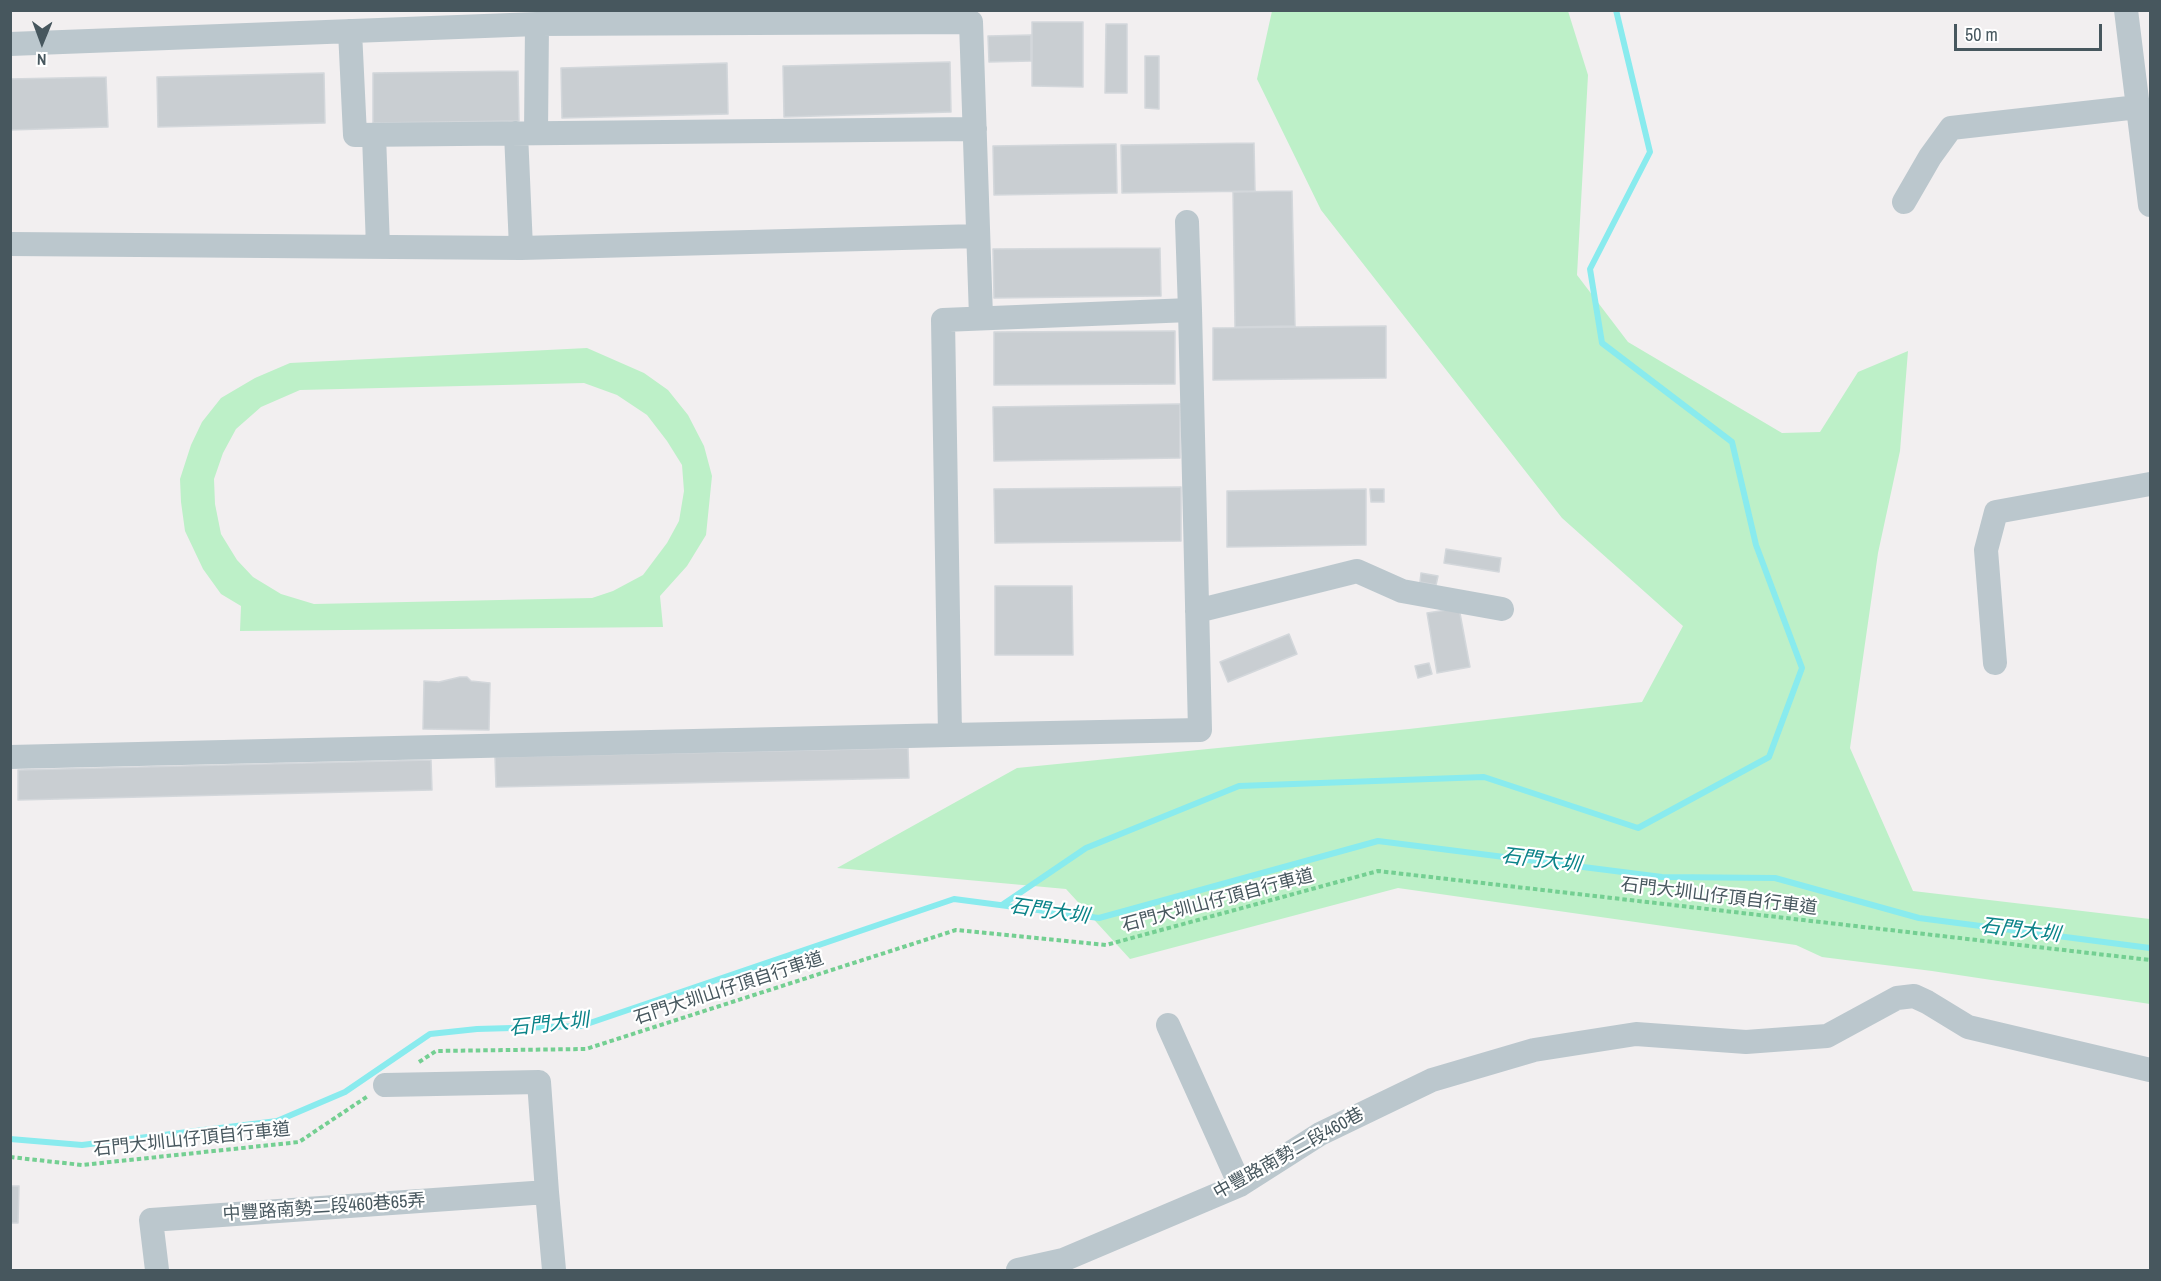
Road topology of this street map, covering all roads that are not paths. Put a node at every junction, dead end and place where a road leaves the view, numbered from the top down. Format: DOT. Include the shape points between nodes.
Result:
graph roads {
  1 [pos="2126,10"];
  2 [pos="971,16"];
  3 [pos="507,18"];
  4 [pos="537,24"];
  5 [pos="350,31"];
  6 [pos="10,44"];
  7 [pos="2138,107"];
  8 [pos="975,129"];
  9 [pos="526,133"];
  10 [pos="374,135"];
  11 [pos="1904,202"];
  12 [pos="2151,205"];
  13 [pos="1187,222"];
  14 [pos="978,236"];
  15 [pos="10,244"];
  16 [pos="378,247"];
  17 [pos="521,248"];
  18 [pos="1190,310"];
  19 [pos="981,317"];
  20 [pos="2151,484"];
  21 [pos="1502,609"];
  22 [pos="1197,611"];
  23 [pos="1995,663"];
  24 [pos="950,735"];
  25 [pos="10,757"];
  26 [pos="1168,1025"];
  27 [pos="2151,1070"];
  28 [pos="385,1085"];
  29 [pos="1240,1185"];
  30 [pos="547,1192"];
  31 [pos="157,1270"];
  32 [pos="554,1270"];
  33 [pos="1018,1270"];
  1 -- 7 [label="street"];
  2 -- 4 [label="street"];
  2 -- 8 [label="street"];
  3 -- 4 [label="street"];
  3 -- 5 [label="street"];
  4 -- 9 [label="street"];
  5 -- 6 [label="street"];
  5 -- 10 [label="street" via="355,135"];
  7 -- 11 [label="street" via="1951,128"];
  7 -- 12 [label="street"];
  8 -- 9 [label="street"];
  8 -- 14 [label="street"];
  9 -- 10 [label="street"];
  9 -- 17 [label="street"];
  10 -- 16 [label="street"];
  13 -- 18 [label="street"];
  14 -- 17 [label="street"];
  14 -- 19 [label="street"];
  15 -- 16 [label="street"];
  16 -- 17 [label="street"];
  18 -- 19 [label="street"];
  18 -- 22 [label="street"];
  19 -- 24 [label="street" via="943,320"];
  20 -- 23 [label="street" via="1996,512 1986,550"];
  21 -- 22 [label="street" via="1402,591 1357,571"];
  22 -- 24 [label="street" via="1200,730"];
  24 -- 25 [label="street"];
  26 -- 29 [label="street"];
  27 -- 29 [label="street, 中豐路南勢二段460巷" via="1968,1027 1914,996 1897,998 1827,1035 1746,1042 1636,1034 1534,1050 1432,1080 1320,1134"];
  28 -- 30 [label="street" via="539,1082"];
  29 -- 33 [label="street, 中豐路南勢二段460巷" via="1063,1260"];
  30 -- 31 [label="street, 中豐路南勢二段460巷65弄" via="152,1220"];
  30 -- 32 [label="street"];
}
